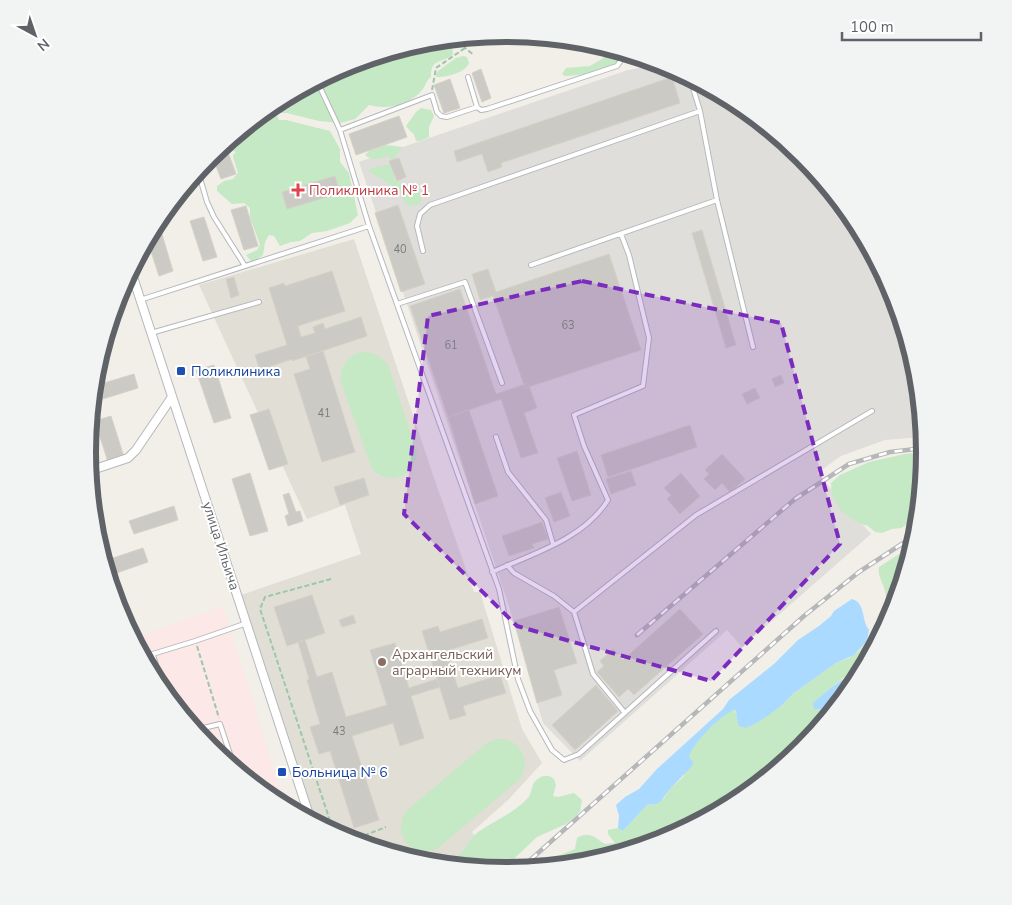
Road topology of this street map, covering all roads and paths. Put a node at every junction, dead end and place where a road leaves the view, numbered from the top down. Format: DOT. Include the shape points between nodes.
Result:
graph roads {
  1 [pos="464,45"];
  2 [pos="465,48"];
  3 [pos="474,55"];
  4 [pos="622,59"];
  5 [pos="468,77"];
  6 [pos="319,88"];
  7 [pos="693,88"];
  8 [pos="432,95"];
  9 [pos="478,107"];
  10 [pos="700,111"];
  11 [pos="340,130"];
  12 [pos="200,179"];
  13 [pos="717,200"];
  14 [pos="369,226"];
  15 [pos="621,234"];
  16 [pos="423,251"];
  17 [pos="531,265"];
  18 [pos="245,266"];
  19 [pos="134,280"];
  20 [pos="140,300"];
  21 [pos="259,302"];
  22 [pos="397,304"];
  23 [pos="151,333"];
  24 [pos="754,347"];
  25 [pos="502,383"];
  26 [pos="172,397"];
  27 [pos="872,411"];
  28 [pos="496,437"];
  29 [pos="97,468"];
  30 [pos="553,544"];
  31 [pos="507,565"];
  32 [pos="492,572"];
  33 [pos="331,578"];
  34 [pos="574,612"];
  35 [pos="246,623"];
  36 [pos="716,631"];
  37 [pos="195,641"];
  38 [pos="153,655"];
  39 [pos="150,656"];
  40 [pos="157,667"];
  41 [pos="625,712"];
  42 [pos="220,724"];
  43 [pos="203,728"];
  44 [pos="231,756"];
  45 [pos="308,811"];
  46 [pos="331,823"];
  47 [pos="386,827"];
  48 [pos="362,836"];
  1 -- 2 [label="path"];
  2 -- 3 [label="path"];
  2 -- 8 [label="path" via="436,68"];
  4 -- 9 [label="lane" via="617,66 487,109"];
  5 -- 9 [label="lane"];
  6 -- 11 [label="lane"];
  7 -- 10 [label="lane"];
  8 -- 9 [label="lane" via="441,116"];
  8 -- 11 [label="lane"];
  10 -- 13 [label="lane"];
  10 -- 16 [label="lane" via="430,205 420,214 417,226"];
  11 -- 14 [label="lane"];
  12 -- 18 [label="lane" via="214,217"];
  13 -- 15 [label="lane"];
  13 -- 24 [label="lane"];
  14 -- 18 [label="lane"];
  14 -- 22 [label="lane"];
  15 -- 17 [label="lane"];
  15 -- 30 [label="lane" via="630,255 649,338 643,386 574,414 608,500 601,512 573,535"];
  18 -- 20 [label="lane"];
  19 -- 20 [label="street, улица Ильича"];
  20 -- 23 [label="street, улица Ильича"];
  21 -- 23 [label="lane"];
  22 -- 25 [label="lane" via="465,282"];
  22 -- 32 [label="lane"];
  23 -- 26 [label="street, улица Ильича"];
  26 -- 29 [label="street" via="128,458"];
  26 -- 35 [label="street, улица Ильича"];
  27 -- 34 [label="lane" via="696,515"];
  28 -- 30 [label="lane" via="508,472 546,520"];
  30 -- 31 [label="lane"];
  31 -- 32 [label="lane"];
  31 -- 34 [label="lane" via="514,573 554,596"];
  32 -- 41 [label="lane" via="499,589 518,679 530,711 552,750 564,760 579,754"];
  33 -- 46 [label="path" via="265,597 260,609"];
  34 -- 41 [label="lane" via="593,674"];
  35 -- 37 [label="lane"];
  35 -- 45 [label="street, улица Ильича"];
  36 -- 41 [label="lane"];
  37 -- 38 [label="lane"];
  37 -- 42 [label="path"];
  38 -- 39 [label="lane"];
  38 -- 40 [label="lane"];
  42 -- 43 [label="lane"];
  42 -- 44 [label="lane"];
  47 -- 48 [label="path"];
}
